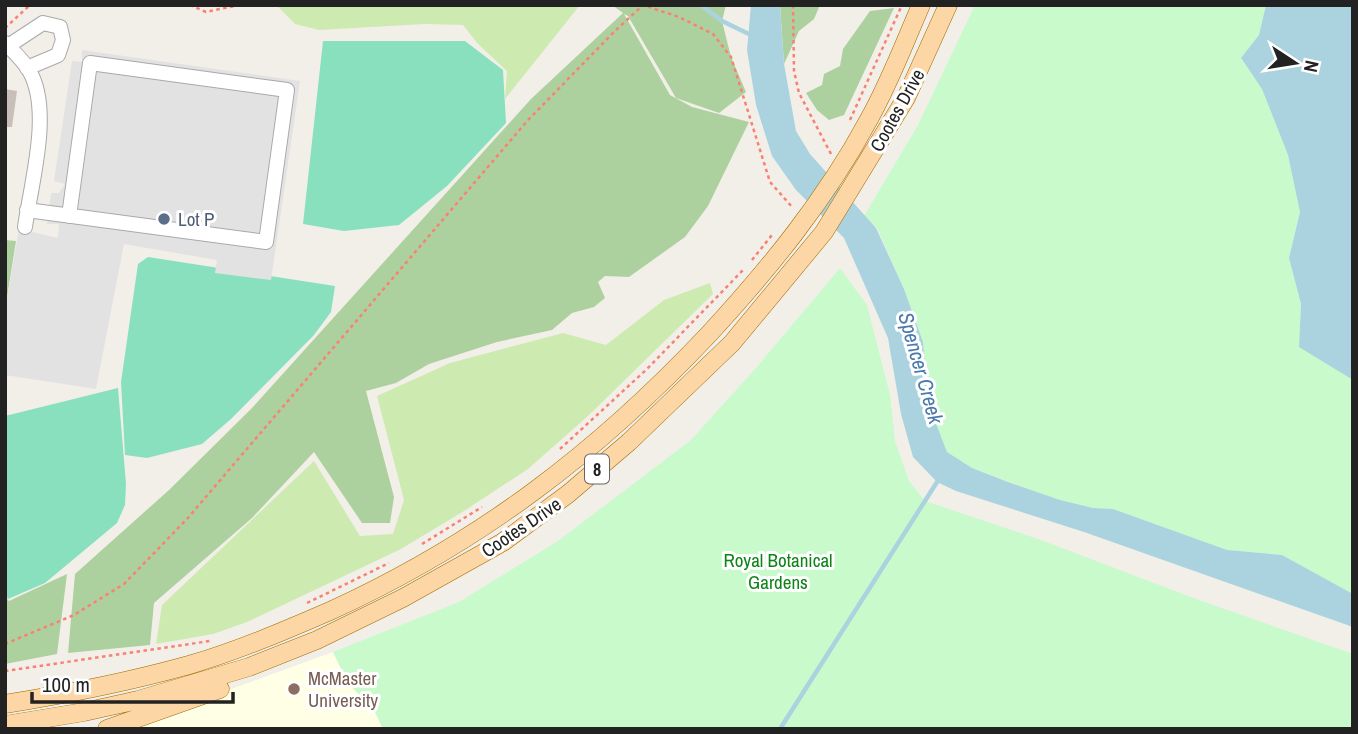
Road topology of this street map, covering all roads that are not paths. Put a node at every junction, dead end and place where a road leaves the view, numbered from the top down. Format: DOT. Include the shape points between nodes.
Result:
graph roads {
  1 [pos="921,5"];
  2 [pos="948,5"];
  3 [pos="7,45"];
  4 [pos="27,68"];
  5 [pos="27,210"];
  6 [pos="69,216"];
  7 [pos="25,227"];
  8 [pos="317,640"];
  9 [pos="5,704"];
  10 [pos="5,725"];
  11 [pos="107,729"];
  1 -- 9 [label="main road, Cootes Drive / 8" via="874,110 833,160 760,277 672,372 586,452 525,499 449,549 278,635 106,686"];
  2 -- 8 [label="main road, Cootes Drive / 8" via="906,98 855,184 824,232 732,343 629,442 503,542"];
  3 -- 4 [label="lane"];
  3 -- 4 [label="lane" via="43,23 60,27 63,40 58,55"];
  4 -- 5 [label="lane" via="37,90 40,115"];
  5 -- 6 [label="lane"];
  5 -- 7 [label="lane"];
  6 -- 6 [label="lane" via="266,242 287,90 90,63"];
  8 -- 10 [label="main road, Cootes Drive / 8" via="249,667 138,700"];
  8 -- 11 [label="main road" via="282,663"];
}
